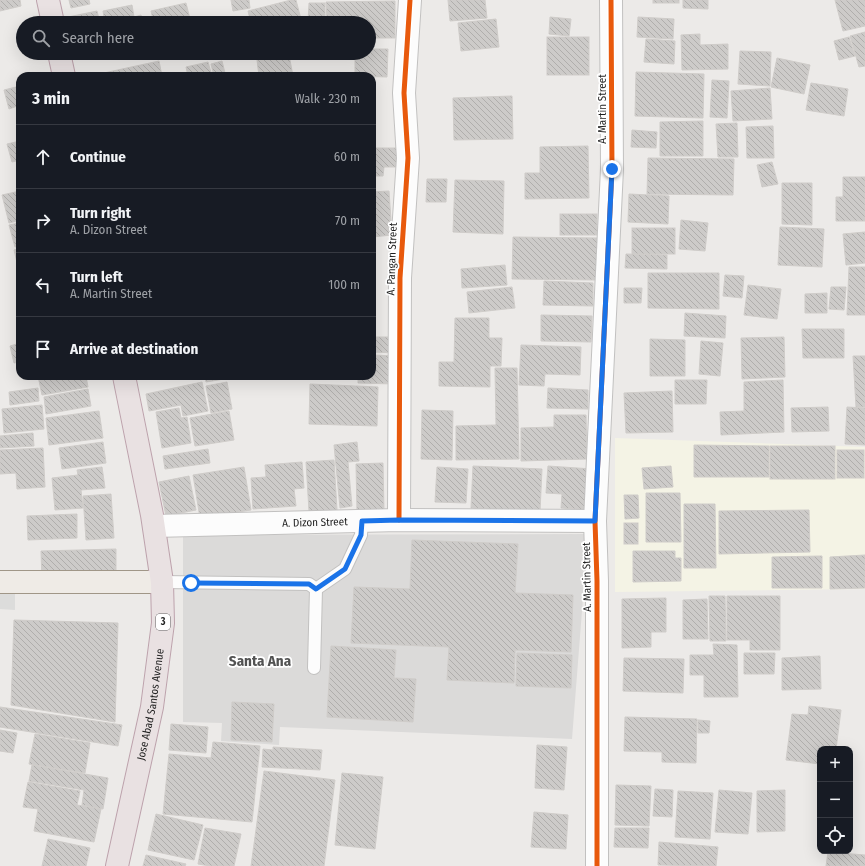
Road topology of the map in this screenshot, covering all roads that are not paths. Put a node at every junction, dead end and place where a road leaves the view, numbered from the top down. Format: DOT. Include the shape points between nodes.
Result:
graph roads {
  1 [pos="48,0"];
  2 [pos="410,0"];
  3 [pos="611,0"];
  4 [pos="51,16"];
  5 [pos="61,60"];
  6 [pos="63,72"];
  7 [pos="125,380"];
  8 [pos="399,520"];
  9 [pos="362,521"];
  10 [pos="595,521"];
  11 [pos="154,526"];
  12 [pos="8,582"];
  13 [pos="162,582"];
  14 [pos="316,589"];
  15 [pos="314,668"];
  16 [pos="116,866"];
  17 [pos="597,866"];
  1 -- 4 [label="highway"];
  2 -- 8 [label="street, A. Pangan Street" via="404,93 408,158 400,278"];
  3 -- 10 [label="street, A. Martin Street" via="612,169"];
  5 -- 6 [label="highway"];
  7 -- 11 [label="highway, Jose Abad Santos Avenue / 3"];
  8 -- 9 [label="street, A. Dizon Street"];
  8 -- 10 [label="street, A. Dizon Street"];
  9 -- 11 [label="street, A. Dizon Street"];
  9 -- 14 [label="lane" via="361,535 345,569"];
  10 -- 17 [label="street, A. Martin Street"];
  11 -- 13 [label="highway, Jose Abad Santos Avenue / 3"];
  12 -- 13 [label="main road"];
  13 -- 14 [label="lane" via="309,584"];
  13 -- 16 [label="highway, Jose Abad Santos Avenue / 3" via="163,623 157,678"];
  14 -- 15 [label="lane"];
}
